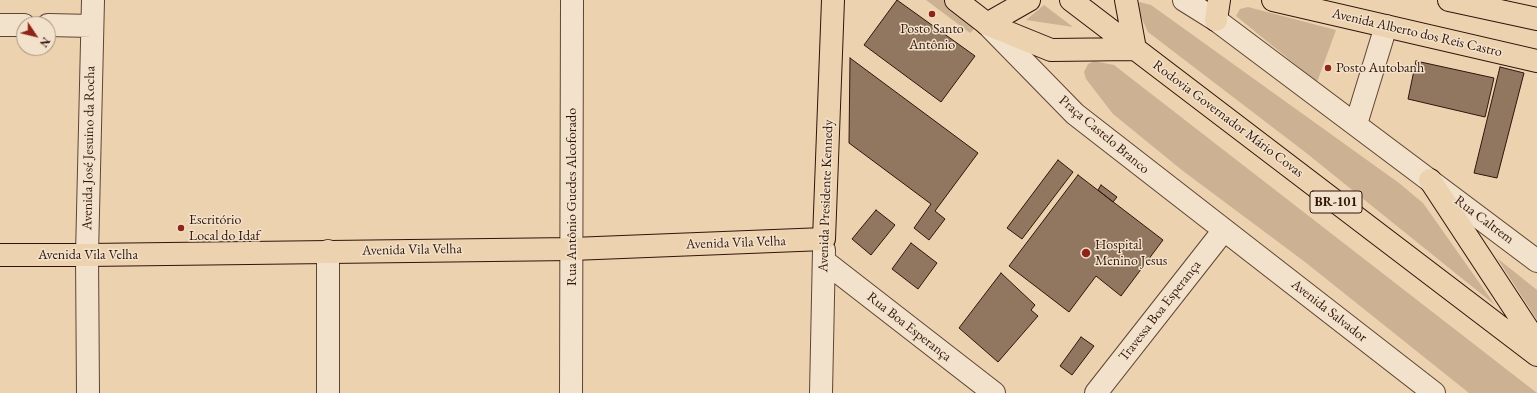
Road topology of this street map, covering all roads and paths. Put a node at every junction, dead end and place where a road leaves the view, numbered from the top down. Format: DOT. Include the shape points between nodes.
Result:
graph roads {
  1 [pos="93,0"];
  2 [pos="572,0"];
  3 [pos="834,0"];
  4 [pos="956,0"];
  5 [pos="1029,0"];
  6 [pos="1071,0"];
  7 [pos="1126,0"];
  8 [pos="1184,0"];
  9 [pos="1273,0"];
  10 [pos="1448,0"];
  11 [pos="1218,10"];
  12 [pos="1537,19"];
  13 [pos="987,24"];
  14 [pos="0,25"];
  15 [pos="16,25"];
  16 [pos="56,25"];
  17 [pos="92,26"];
  18 [pos="1386,26"];
  19 [pos="1135,49"];
  20 [pos="1537,61"];
  21 [pos="1356,124"];
  22 [pos="1430,180"];
  23 [pos="1224,230"];
  24 [pos="824,239"];
  25 [pos="572,249"];
  26 [pos="328,251"];
  27 [pos="0,254"];
  28 [pos="87,255"];
  29 [pos="824,261"];
  30 [pos="1537,261"];
  31 [pos="1537,343"];
  32 [pos="1537,355"];
  33 [pos="88,393"];
  34 [pos="328,393"];
  35 [pos="571,393"];
  36 [pos="821,393"];
  37 [pos="994,393"];
  38 [pos="1096,393"];
  39 [pos="1434,393"];
  1 -- 17 [label="street, Avenida José Jesuino da Rocha"];
  2 -- 25 [label="street, Rua Antônio Guedes Alcoforado"];
  3 -- 24 [label="main road, Avenida Presidente Kennedy"];
  4 -- 13 [label="main road, Praça Castelo Branco"];
  5 -- 13 [label="main road"];
  6 -- 19 [label="main road, Rodovia Governador Mário Covas / BR-101"];
  7 -- 19 [label="main road"];
  8 -- 11 [label="street"];
  9 -- 18 [label="main road, Avenida Alberto dos Reis Castro"];
  10 -- 12 [label="main road"];
  11 -- 21 [label="street"];
  13 -- 19 [label="main road" via="1051,50"];
  13 -- 23 [label="street, Praça Castelo Branco" via="1075,114"];
  14 -- 15 [label="street"];
  16 -- 17 [label="street"];
  17 -- 28 [label="street, Avenida José Jesuino da Rocha"];
  18 -- 20 [label="main road, Avenida Alberto dos Reis Castro"];
  18 -- 21 [label="street"];
  19 -- 32 [label="main road, Rodovia Governador Mário Covas / BR-101"];
  21 -- 22 [label="street"];
  22 -- 30 [label="street, Rua Caltrem"];
  22 -- 31 [label="main road"];
  23 -- 38 [label="street, Travessa Boa Esperança"];
  23 -- 39 [label="street, Avenida Salvador"];
  24 -- 25 [label="main road, Avenida Vila Velha"];
  24 -- 29 [label="street, Avenida Presidente Kennedy"];
  25 -- 26 [label="main road, Avenida Vila Velha"];
  25 -- 35 [label="street, Rua Antônio Guedes Alcoforado"];
  26 -- 28 [label="main road, Avenida Vila Velha"];
  26 -- 34 [label="street"];
  27 -- 28 [label="main road, Avenida Vila Velha"];
  28 -- 33 [label="street, Avenida José Jesuino da Rocha"];
  29 -- 36 [label="street, Avenida Presidente Kennedy"];
  29 -- 37 [label="street, Rua Boa Esperança"];
}
